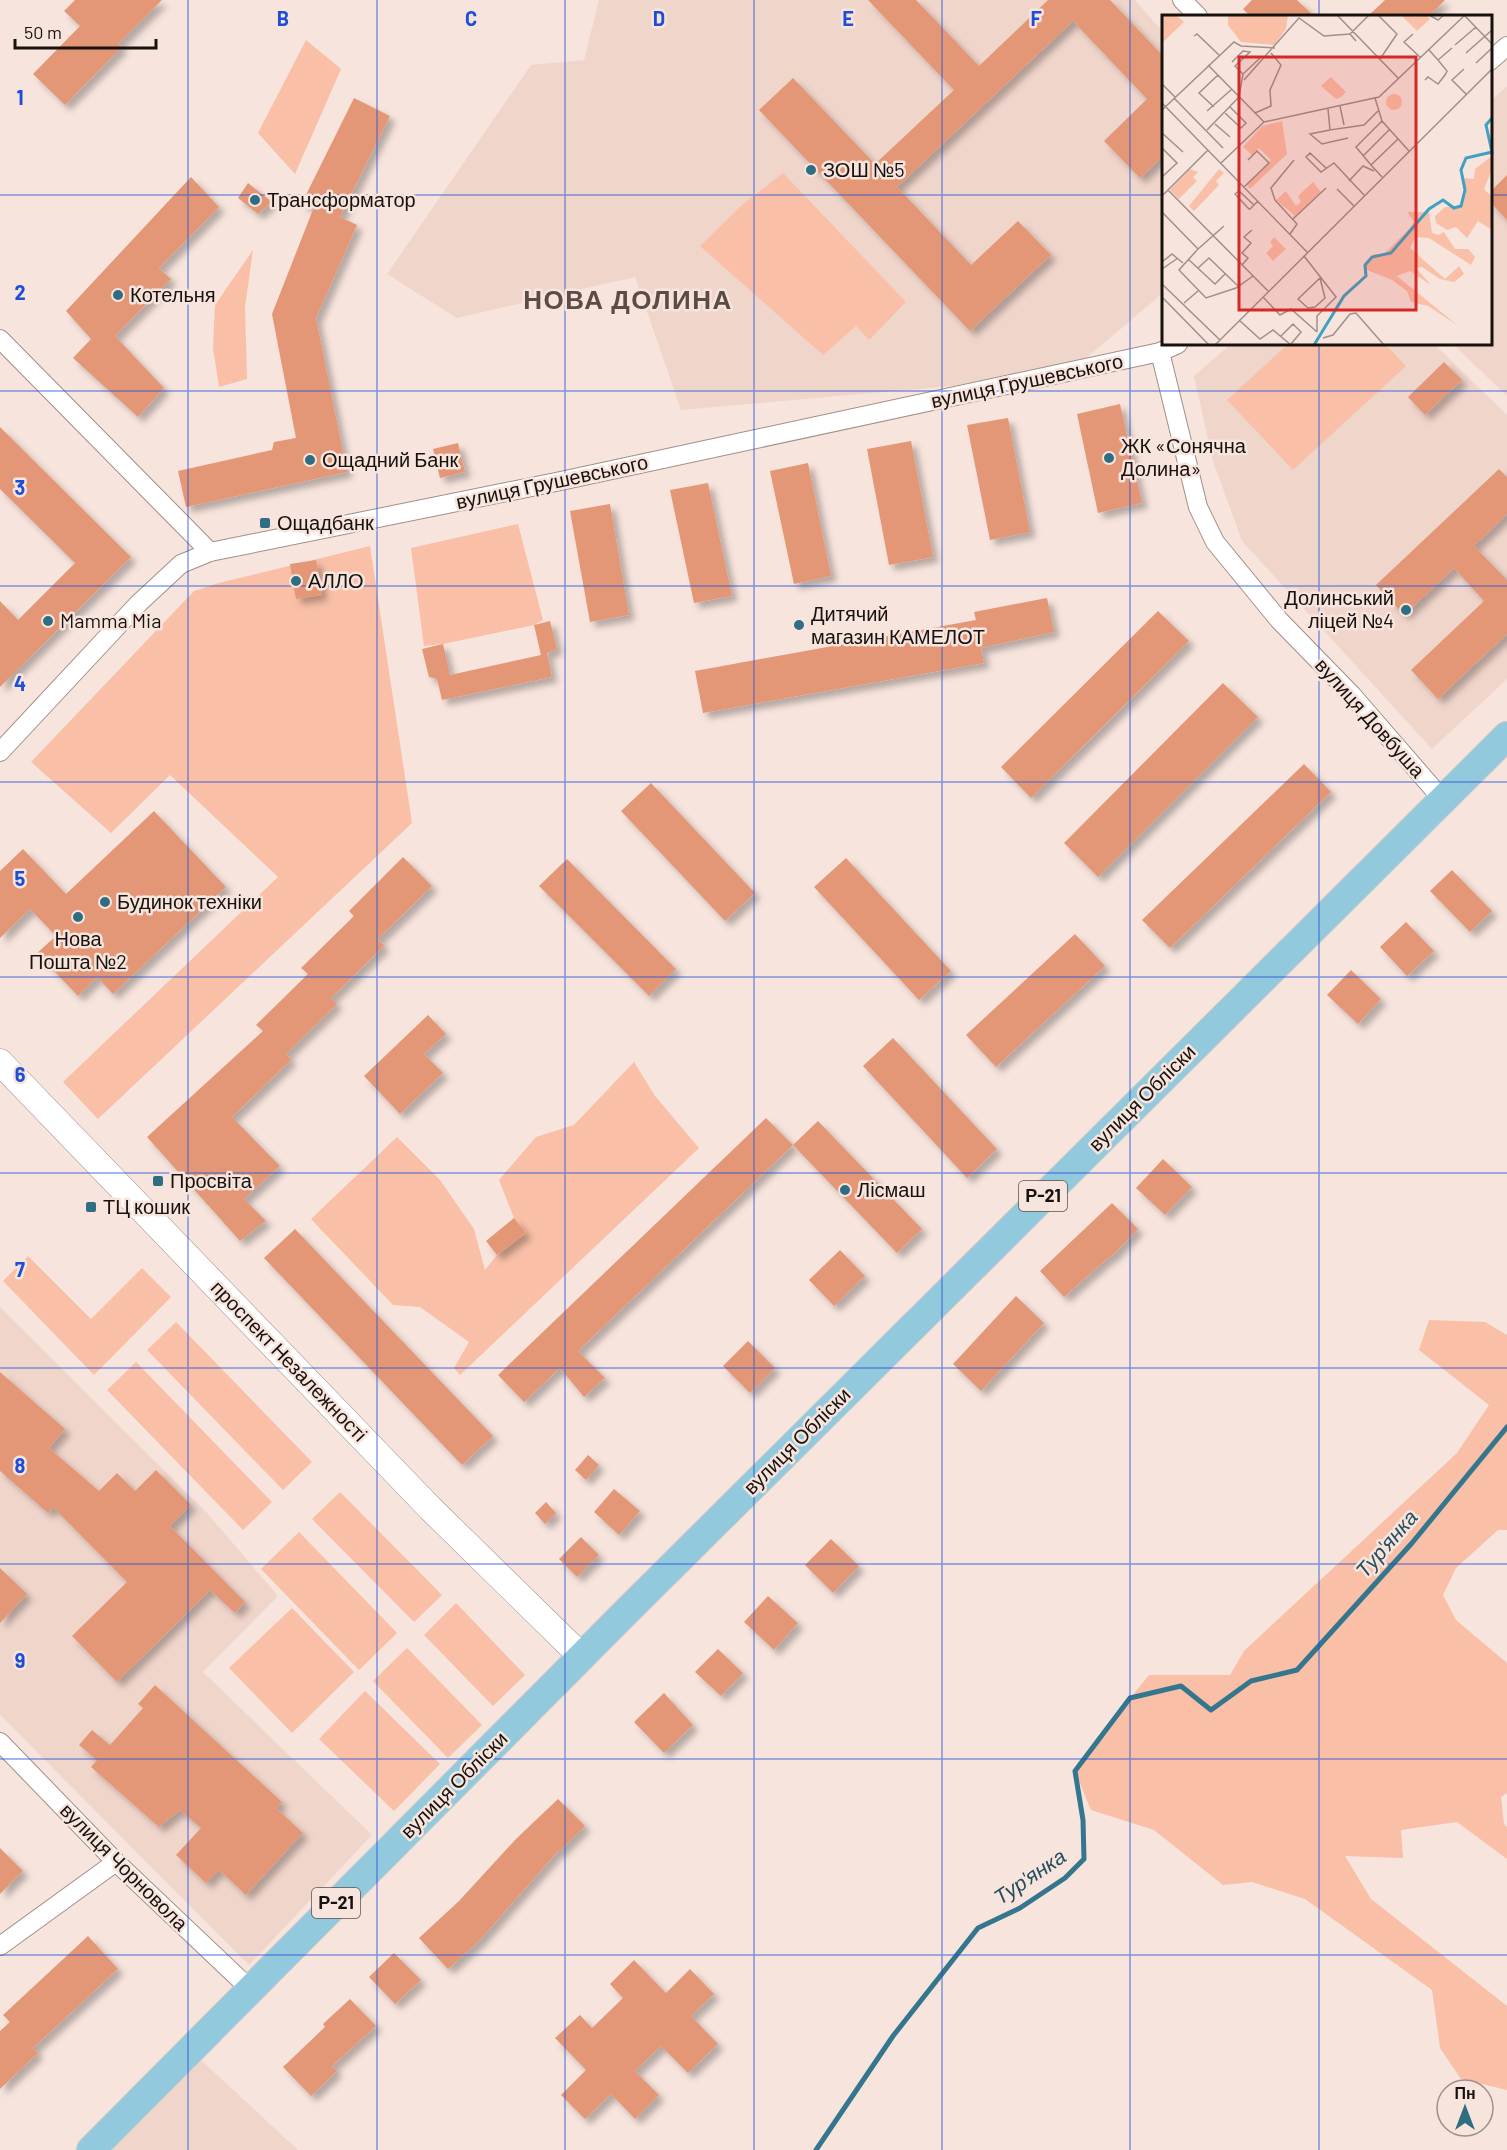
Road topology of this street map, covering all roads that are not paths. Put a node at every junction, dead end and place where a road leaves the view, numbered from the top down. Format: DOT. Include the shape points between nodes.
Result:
graph roads {
  1 [pos="1182,0"];
  2 [pos="1197,15"];
  3 [pos="1507,45"];
  4 [pos="1492,60"];
  5 [pos="0,339"];
  6 [pos="1176,345"];
  7 [pos="1160,352"];
  8 [pos="210,552"];
  9 [pos="1507,736"];
  10 [pos="0,752"];
  11 [pos="1443,800"];
  12 [pos="0,1062"];
  13 [pos="582,1657"];
  14 [pos="0,1742"];
  15 [pos="116,1862"];
  16 [pos="0,1946"];
  17 [pos="250,1989"];
  18 [pos="92,2150"];
  1 -- 2 [label="street"];
  3 -- 4 [label="street"];
  5 -- 8 [label="street"];
  6 -- 7 [label="street, вулиця Грушевського"];
  7 -- 8 [label="street, вулиця Грушевського" via="567,480"];
  7 -- 11 [label="street, вулиця Довбуша" via="1198,507 1215,542 1279,620 1352,695"];
  8 -- 10 [label="street, вулиця Грушевського" via="181,564 139,603"];
  9 -- 11 [label="main road, вулиця Обліски / Р-21"];
  11 -- 13 [label="main road, вулиця Обліски / Р-21"];
  12 -- 13 [label="main road, проспект Незалежності" via="430,1508"];
  13 -- 17 [label="main road, вулиця Обліски / Р-21"];
  14 -- 15 [label="street, вулиця Чорновола"];
  15 -- 16 [label="street"];
  15 -- 17 [label="street, вулиця Чорновола"];
  17 -- 18 [label="main road, вулиця Обліски / Р-21"];
}
